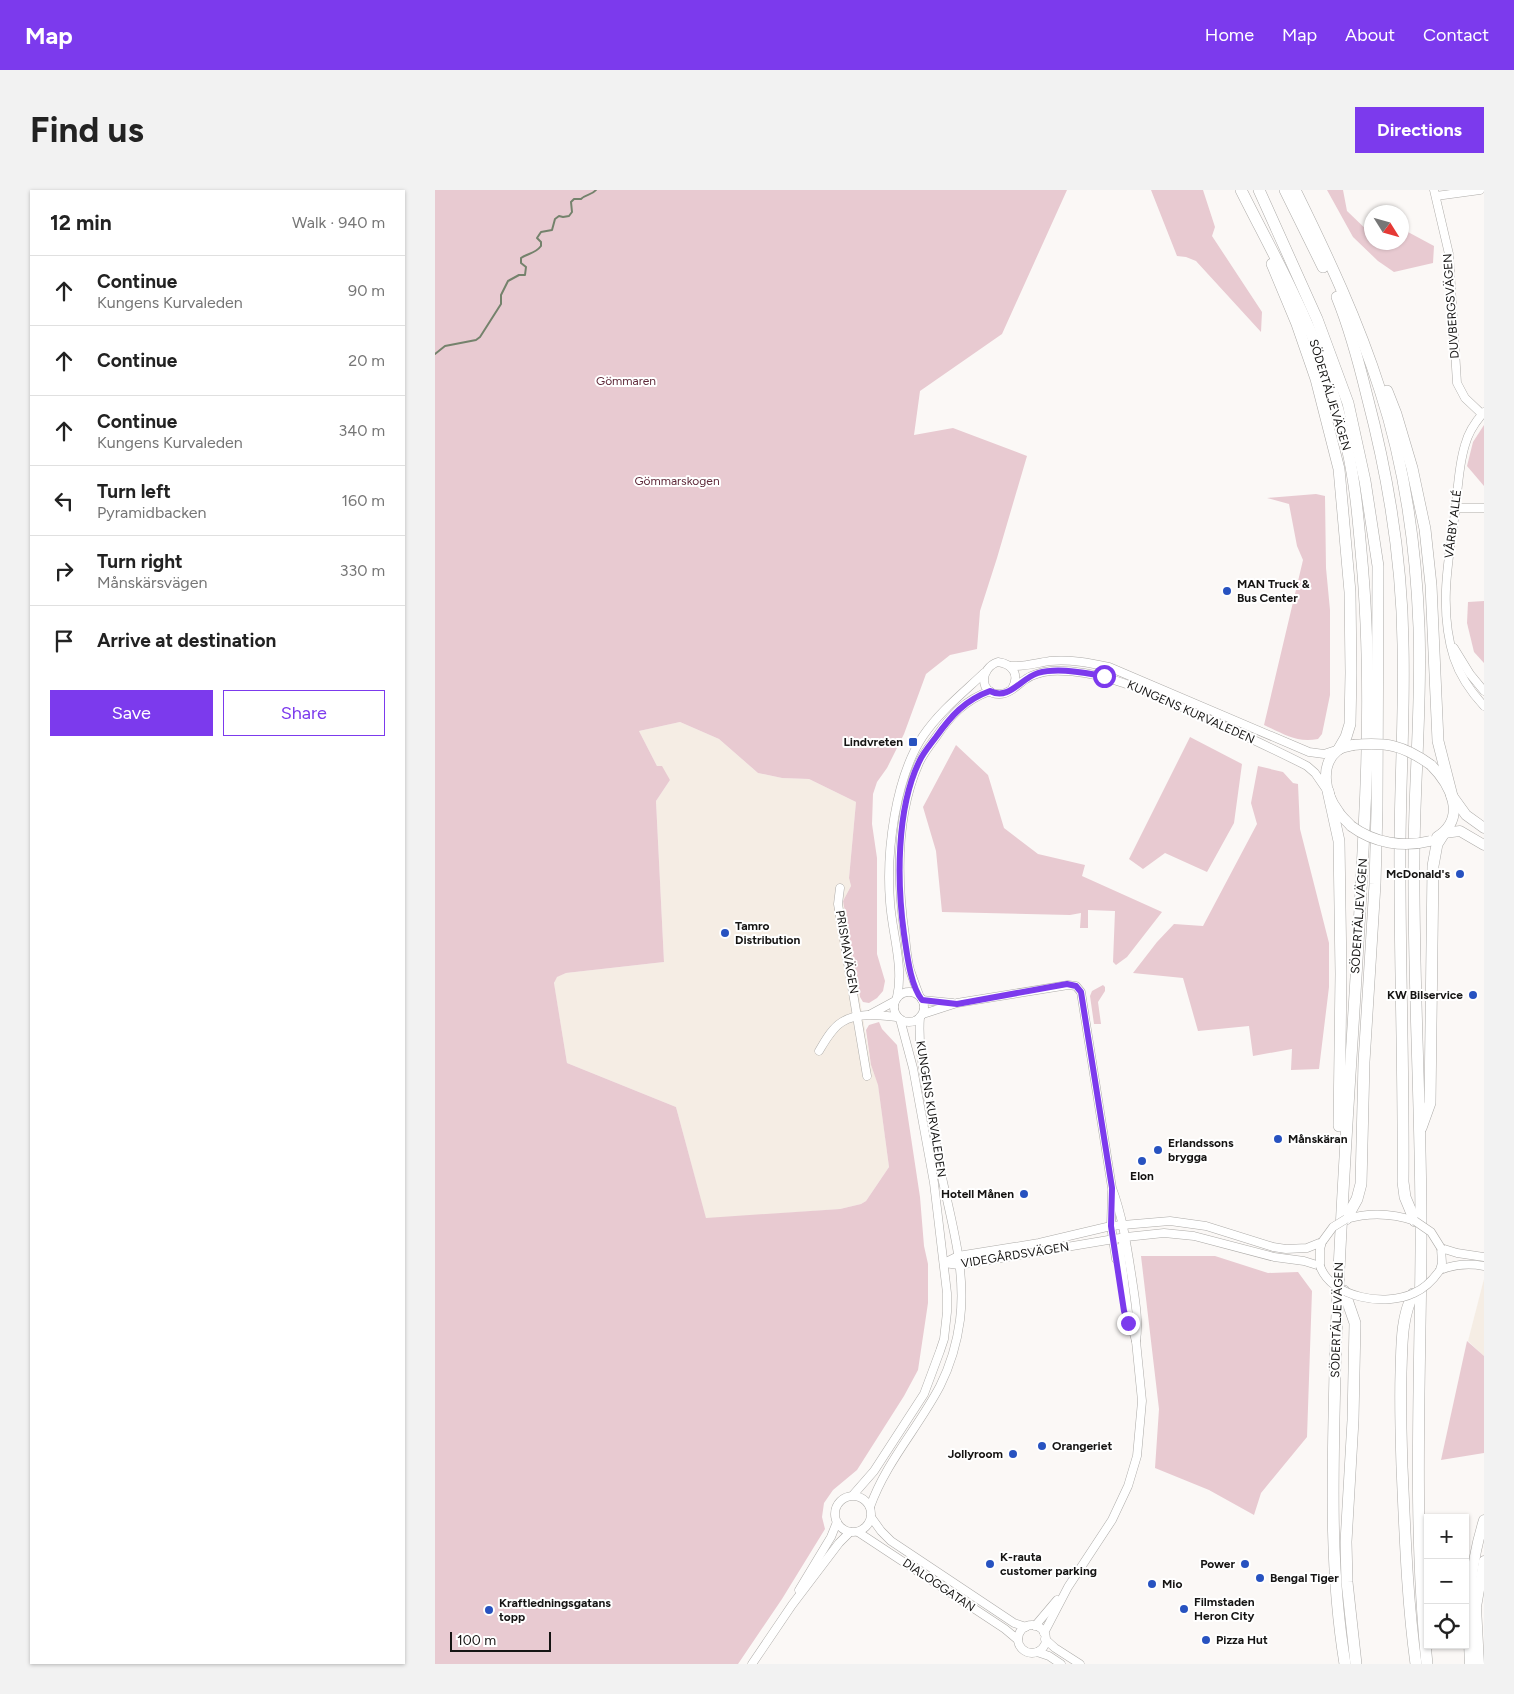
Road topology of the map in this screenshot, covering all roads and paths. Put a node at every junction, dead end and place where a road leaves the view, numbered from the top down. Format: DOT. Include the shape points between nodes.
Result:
graph roads {
  1 [pos="1241,190"];
  2 [pos="1259,190"];
  3 [pos="1285,190"];
  4 [pos="1295,190"];
  5 [pos="1480,190"];
  6 [pos="1435,193"];
  7 [pos="1247,202"];
  8 [pos="1366,348"];
  9 [pos="1483,413"];
  10 [pos="1455,508"];
  11 [pos="1484,508"];
  12 [pos="1451,642"];
  13 [pos="1010,666"];
  14 [pos="984,673"];
  15 [pos="1013,689"];
  16 [pos="990,691"];
  17 [pos="1484,691"];
  18 [pos="1484,706"];
  19 [pos="1339,749"];
  20 [pos="1328,791"];
  21 [pos="1452,796"];
  22 [pos="1484,828"];
  23 [pos="1444,833"];
  24 [pos="1484,845"];
  25 [pos="840,888"];
  26 [pos="921,998"];
  27 [pos="896,999"];
  28 [pos="957,1004"];
  29 [pos="871,1014"];
  30 [pos="922,1015"];
  31 [pos="858,1017"];
  32 [pos="899,1018"];
  33 [pos="819,1050"];
  34 [pos="867,1076"];
  35 [pos="1419,1134"];
  36 [pos="1112,1188"];
  37 [pos="1343,1202"];
  38 [pos="1346,1220"];
  39 [pos="1415,1221"];
  40 [pos="1123,1225"];
  41 [pos="1111,1226"];
  42 [pos="1126,1237"];
  43 [pos="1113,1240"];
  44 [pos="1319,1243"];
  45 [pos="1441,1248"];
  46 [pos="958,1256"];
  47 [pos="1484,1257"];
  48 [pos="944,1263"];
  49 [pos="959,1265"];
  50 [pos="1318,1265"];
  51 [pos="1484,1266"];
  52 [pos="1440,1270"];
  53 [pos="1344,1291"];
  54 [pos="1413,1294"];
  55 [pos="1136,1341"];
  56 [pos="853,1496"];
  57 [pos="870,1507"];
  58 [pos="871,1516"];
  59 [pos="1484,1520"];
  60 [pos="837,1522"];
  61 [pos="854,1532"];
  62 [pos="1484,1561"];
  63 [pos="1068,1587"];
  64 [pos="1477,1589"];
  65 [pos="792,1605"];
  66 [pos="1035,1626"];
  67 [pos="1026,1627"];
  68 [pos="1045,1636"];
  69 [pos="1018,1640"];
  70 [pos="1037,1652"];
  71 [pos="752,1664"];
  72 [pos="1061,1664"];
  73 [pos="1080,1664"];
  74 [pos="1345,1664"];
  75 [pos="1356,1664"];
  76 [pos="1416,1664"];
  77 [pos="1429,1664"];
  78 [pos="1470,1664"];
  79 [pos="1479,1664"];
  1 -- 7 [label="highway, SÖDERTÄLJEVÄGEN"];
  2 -- 38 [label="highway" via="1317,319 1347,404 1365,481 1378,566 1377,827 1361,1128 1361,1184"];
  3 -- 39 [label="highway" via="1331,282 1360,365 1386,478 1399,580 1403,642 1400,871 1403,1182"];
  4 -- 8 [label="highway"];
  5 -- 6 [label="street"];
  6 -- 9 [label="street, DUVBERGSVÄGEN" via="1449,254 1457,383 1465,398"];
  7 -- 19 [label="highway" via="1317,379 1339,469 1350,592 1351,673 1350,724"];
  7 -- 37 [label="highway, SÖDERTÄLJEVÄGEN" via="1293,291 1319,353 1342,425 1357,500 1366,601 1368,732"];
  8 -- 21 [label="highway" via="1396,414 1421,506 1431,585 1438,741"];
  8 -- 35 [label="highway" via="1382,395 1402,475 1416,585 1419,663 1414,862"];
  9 -- 10 [label="street, VÅRBY ALLÉ" via="1465,444"];
  10 -- 11 [label="street"];
  10 -- 12 [label="street, VÅRBY ALLÉ" via="1445,589"];
  12 -- 17 [label="street, VÅRBY ALLÉ"];
  12 -- 18 [label="street, VÅRBY ALLÉ" via="1458,668"];
  13 -- 14 [label="street" via="998,662"];
  13 -- 15 [label="street" via="1016,679"];
  13 -- 19 [label="street, KUNGENS KURVALEDEN" via="1069,660 1109,667 1309,752 1325,754"];
  14 -- 16 [label="street" via="985,684"];
  14 -- 27 [label="street" via="954,700 923,736 901,783 890,861 890,901 900,980"];
  15 -- 16 [label="street" via="1003,694"];
  15 -- 20 [label="street, KUNGENS KURVALEDEN" via="1027,678 1051,671 1078,672 1125,682 1231,728 1307,766"];
  16 -- 26 [label="street" via="959,708 944,725 919,761 910,786 899,865 900,903 910,970"];
  19 -- 20 [label="main road" via="1326,771"];
  19 -- 21 [label="main road, bridge" via="1373,743 1411,752 1431,765"];
  20 -- 23 [label="main road, bridge" via="1337,811 1351,826 1367,836 1413,844 1430,841"];
  20 -- 37 [label="highway" via="1339,841 1338,1159"];
  21 -- 22 [label="main road" via="1466,815"];
  21 -- 23 [label="main road" via="1452,819"];
  23 -- 24 [label="main road" via="1460,831"];
  23 -- 35 [label="highway" via="1437,844 1433,866 1430,1104"];
  25 -- 31 [label="street, PRISMAVÄGEN" via="838,904"];
  26 -- 27 [label="street" via="905,992"];
  26 -- 28 [label="street"];
  26 -- 30 [label="street"];
  27 -- 29 [label="street"];
  27 -- 32 [label="street" via="894,1011"];
  28 -- 30 [label="street"];
  28 -- 36 [label="street" via="1067,984 1076,986 1082,995"];
  29 -- 31 [label="street"];
  29 -- 32 [label="street"];
  30 -- 32 [label="street" via="911,1022"];
  30 -- 46 [label="street, KUNGENS KURVALEDEN" via="919,1041 923,1068"];
  31 -- 33 [label="street" via="842,1022"];
  31 -- 34 [label="street, PRISMAVÄGEN"];
  32 -- 48 [label="street, KUNGENS KURVALEDEN" via="913,1068"];
  35 -- 77 [label="highway" via="1418,1543"];
  36 -- 40 [label="street"];
  36 -- 41 [label="street"];
  37 -- 74 [label="highway, SÖDERTÄLJEVÄGEN" via="1337,1314 1333,1549"];
  38 -- 39 [label="street" via="1381,1214"];
  38 -- 44 [label="street, bridge" via="1333,1227"];
  39 -- 45 [label="street, bridge" via="1431,1232"];
  40 -- 41 [label="street, VIDEGÅRDSVÄGEN"];
  40 -- 42 [label="street"];
  40 -- 44 [label="street, VIDEGÅRDSVÄGEN" via="1170,1221 1188,1223 1286,1249 1307,1248"];
  41 -- 43 [label="street"];
  41 -- 46 [label="street, VIDEGÅRDSVÄGEN" via="1039,1243"];
  42 -- 43 [label="street, VIDEGÅRDSVÄGEN"];
  42 -- 50 [label="street, VIDEGÅRDSVÄGEN" via="1163,1233 1194,1236"];
  42 -- 55 [label="street" via="1137,1313"];
  43 -- 49 [label="street, VIDEGÅRDSVÄGEN"];
  43 -- 55 [label="street" via="1124,1311"];
  44 -- 50 [label="street"];
  45 -- 47 [label="street"];
  45 -- 52 [label="street"];
  46 -- 48 [label="street, VIDEGÅRDSVÄGEN"];
  46 -- 49 [label="street, KUNGENS KURVALEDEN"];
  48 -- 49 [label="street, VIDEGÅRDSVÄGEN"];
  48 -- 56 [label="street, KUNGENS KURVALEDEN" via="946,1325 931,1381 874,1472"];
  49 -- 57 [label="street, KUNGENS KURVALEDEN" via="960,1317 950,1362 933,1398 887,1467"];
  50 -- 53 [label="street, bridge" via="1325,1276"];
  51 -- 52 [label="street" via="1454,1265"];
  52 -- 54 [label="street, bridge" via="1431,1282"];
  53 -- 54 [label="street, bridge" via="1381,1299"];
  53 -- 75 [label="highway" via="1355,1323 1345,1542"];
  54 -- 76 [label="highway" via="1402,1328 1400,1414 1410,1622"];
  55 -- 63 [label="street" via="1142,1401 1137,1456 1106,1531"];
  56 -- 57 [label="street" via="864,1499"];
  56 -- 60 [label="street" via="847,1496 837,1504"];
  57 -- 58 [label="street"];
  58 -- 61 [label="street" via="867,1526"];
  58 -- 67 [label="street, DIALOGGATAN" via="891,1541 1015,1623"];
  59 -- 64 [label="main road" via="1472,1569"];
  60 -- 61 [label="street" via="845,1530"];
  60 -- 65 [label="street"];
  61 -- 65 [label="street" via="839,1542"];
  61 -- 69 [label="street, DIALOGGATAN"];
  62 -- 64 [label="main road"];
  63 -- 66 [label="street"];
  63 -- 68 [label="street"];
  64 -- 78 [label="main road" via="1468,1627"];
  64 -- 79 [label="main road"];
  65 -- 71 [label="street"];
  66 -- 67 [label="street"];
  66 -- 68 [label="street"];
  67 -- 69 [label="street" via="1021,1630"];
  68 -- 70 [label="street" via="1044,1645"];
  68 -- 73 [label="street" via="1055,1648"];
  69 -- 70 [label="street" via="1023,1650"];
  70 -- 72 [label="street"];
}
